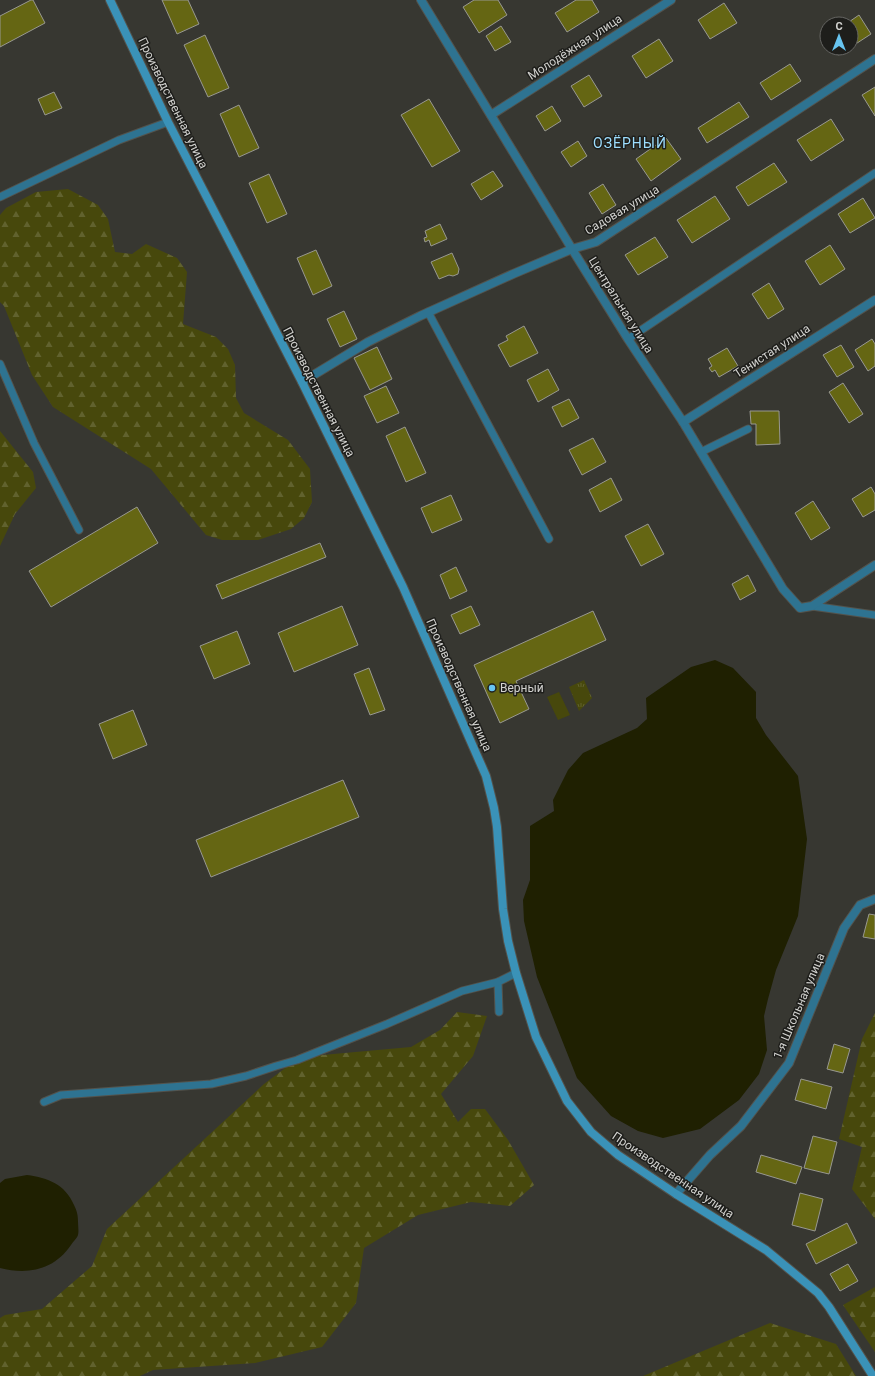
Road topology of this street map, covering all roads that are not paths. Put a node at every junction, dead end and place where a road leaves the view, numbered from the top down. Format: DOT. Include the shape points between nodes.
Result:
graph roads {
  1 [pos="110,0"];
  2 [pos="421,0"];
  3 [pos="671,0"];
  4 [pos="875,59"];
  5 [pos="491,115"];
  6 [pos="168,122"];
  7 [pos="875,173"];
  8 [pos="0,197"];
  9 [pos="572,249"];
  10 [pos="875,300"];
  11 [pos="428,312"];
  12 [pos="628,339"];
  13 [pos="0,364"];
  14 [pos="302,382"];
  15 [pos="683,422"];
  16 [pos="748,429"];
  17 [pos="701,452"];
  18 [pos="79,530"];
  19 [pos="549,539"];
  20 [pos="875,565"];
  21 [pos="812,606"];
  22 [pos="875,615"];
  23 [pos="875,898"];
  24 [pos="516,973"];
  25 [pos="498,982"];
  26 [pos="500,1012"];
  27 [pos="44,1102"];
  28 [pos="676,1194"];
  29 [pos="873,1376"];
  1 -- 6 [label="street, Производственная улица"];
  2 -- 5 [label="street, Центральная улица"];
  3 -- 5 [label="street, Молодёжная улица"];
  4 -- 9 [label="street, Садовая улица" via="596,242"];
  5 -- 9 [label="street, Центральная улица"];
  6 -- 8 [label="lane" via="119,140"];
  6 -- 14 [label="street, Производственная улица"];
  7 -- 12 [label="lane"];
  9 -- 11 [label="street, Садовая улица"];
  9 -- 12 [label="street, Центральная улица"];
  10 -- 15 [label="street, Тенистая улица"];
  11 -- 14 [label="street, Садовая улица" via="368,342"];
  11 -- 19 [label="lane"];
  12 -- 15 [label="street, Центральная улица"];
  13 -- 18 [label="lane" via="34,443"];
  14 -- 24 [label="street, Производственная улица" via="403,587 486,776 496,821 503,910"];
  15 -- 17 [label="street, Центральная улица"];
  16 -- 17 [label="lane"];
  17 -- 21 [label="street, Центральная улица" via="783,589 800,608"];
  20 -- 21 [label="street"];
  21 -- 22 [label="lane"];
  23 -- 28 [label="street, 1-я Школьная улица" via="860,905 844,928 789,1063 741,1126 710,1155"];
  24 -- 25 [label="lane"];
  24 -- 28 [label="street, Производственная улица" via="536,1037 567,1101 591,1132 612,1151"];
  25 -- 26 [label="lane"];
  25 -- 27 [label="lane" via="462,991 311,1055 246,1076 211,1084 61,1095"];
  28 -- 29 [label="street, Производственная улица" via="766,1250 818,1293"];
}
